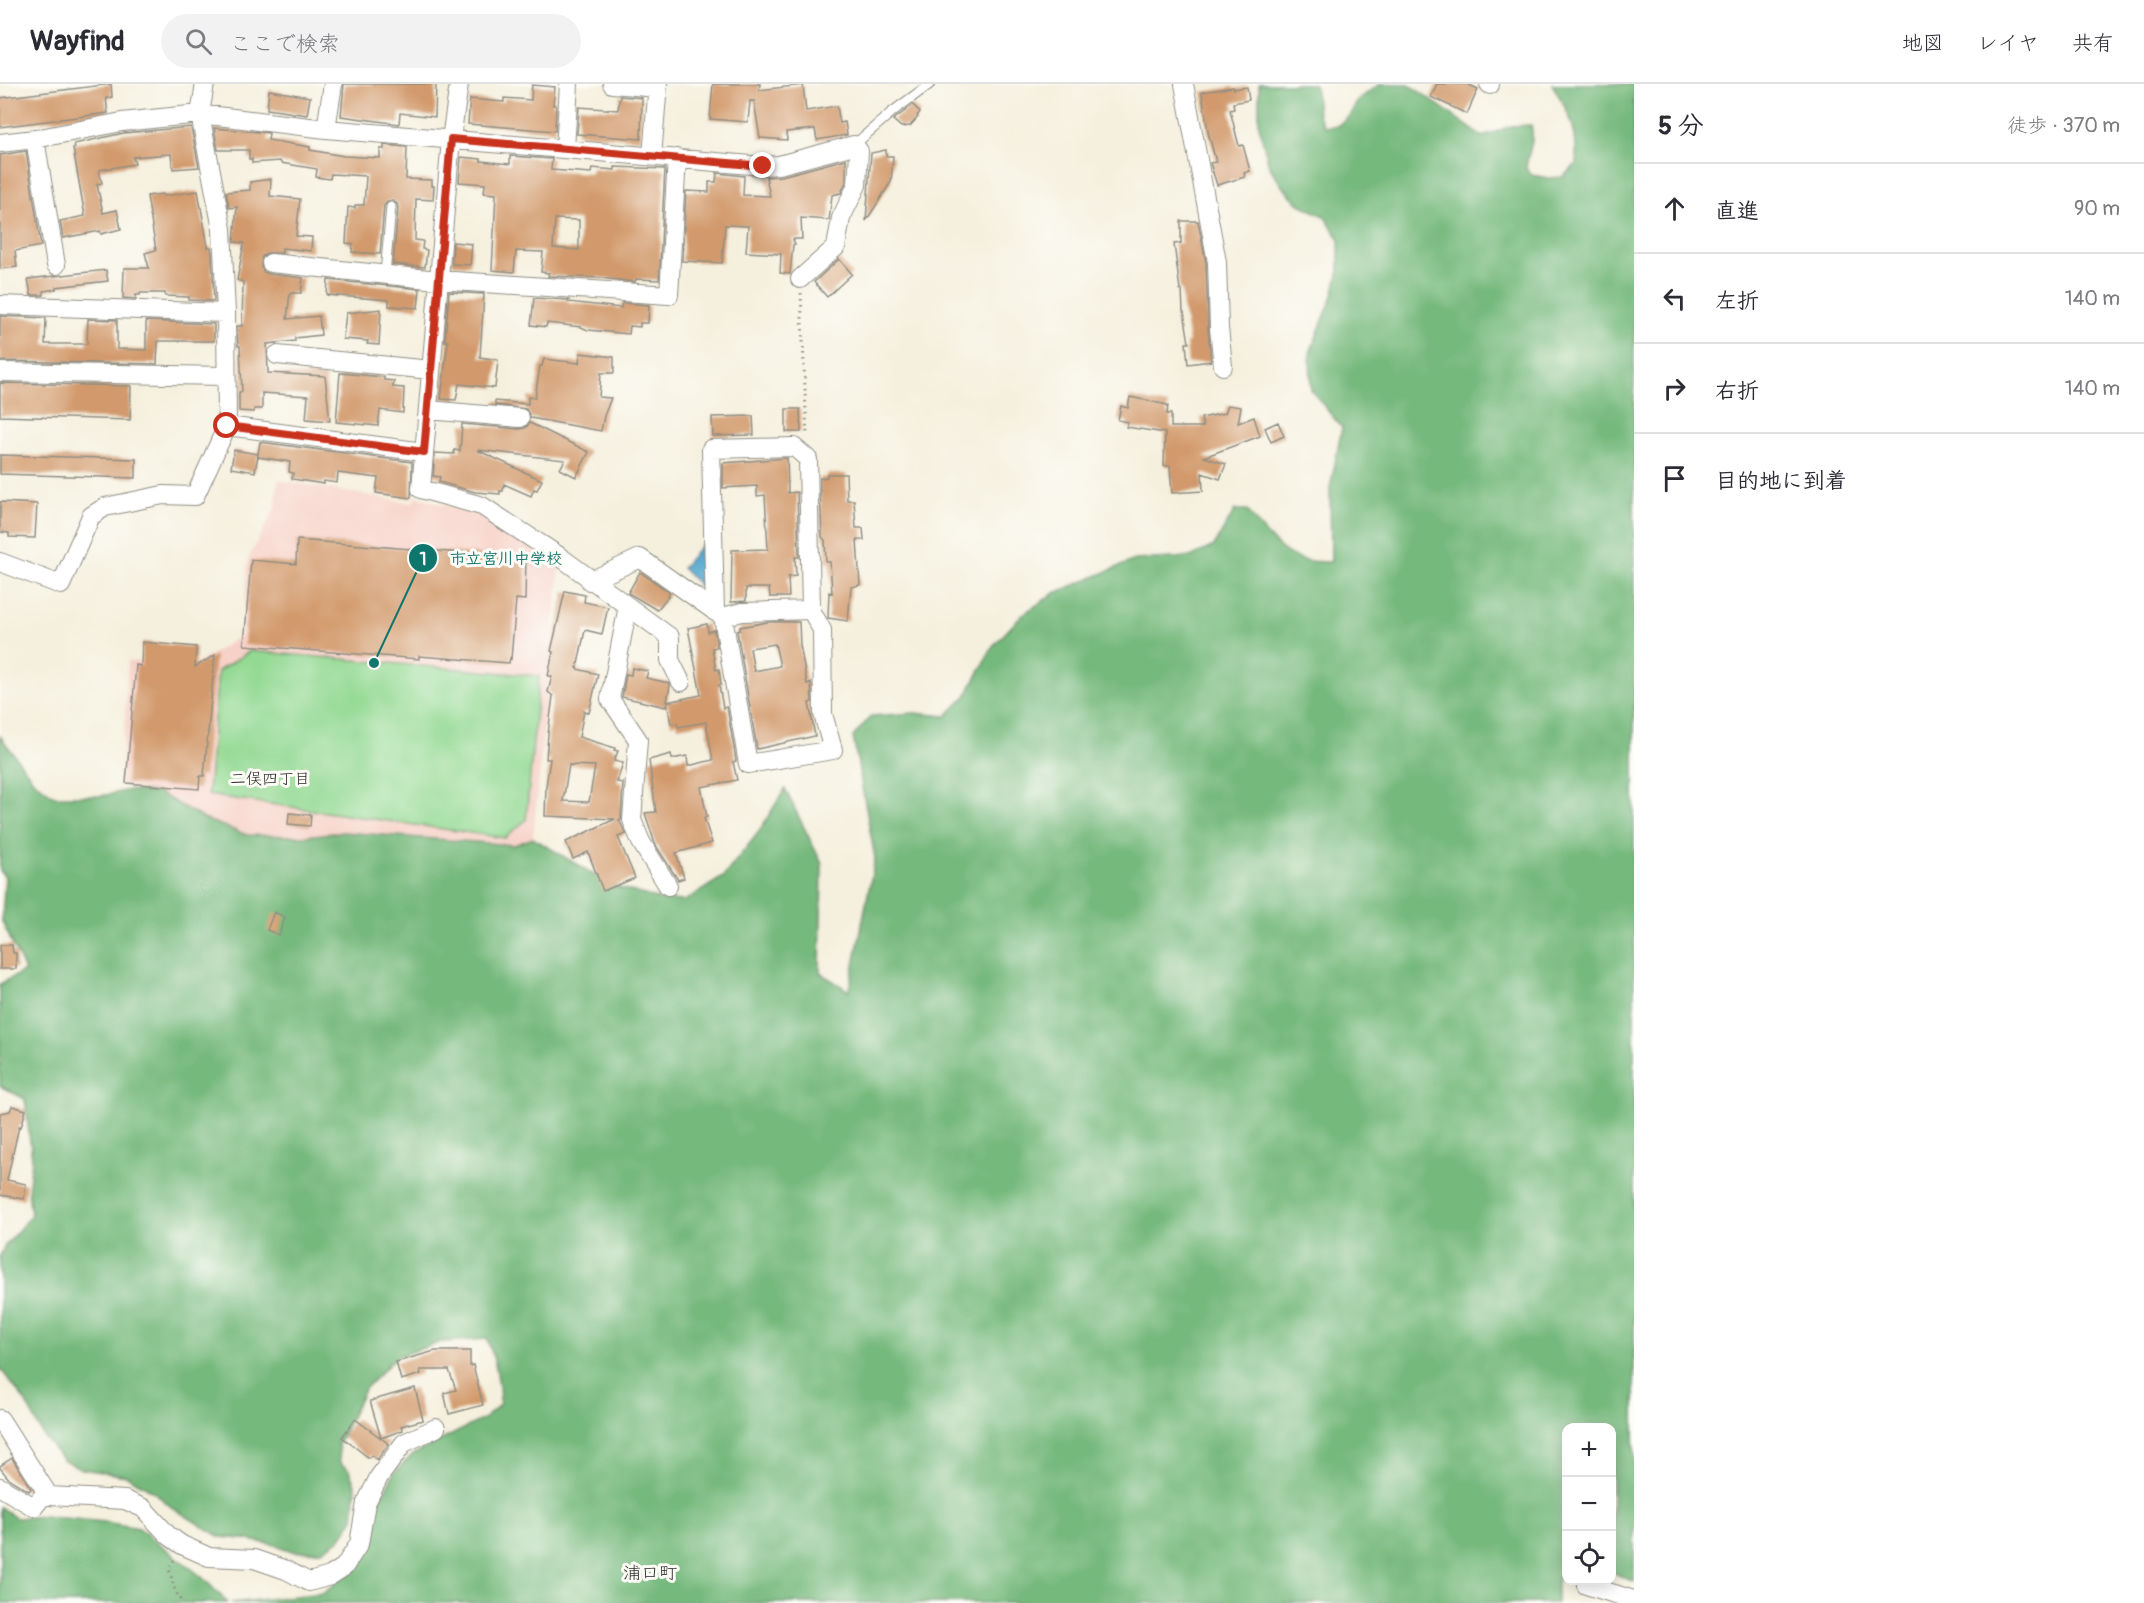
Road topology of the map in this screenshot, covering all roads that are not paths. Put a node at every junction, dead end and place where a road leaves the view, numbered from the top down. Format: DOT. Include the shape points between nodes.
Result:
graph roads {
  1 [pos="205,84"];
  2 [pos="333,84"];
  3 [pos="459,84"];
  4 [pos="569,84"];
  5 [pos="612,84"];
  6 [pos="930,84"];
  7 [pos="1184,84"];
  8 [pos="658,86"];
  9 [pos="200,114"];
  10 [pos="326,129"];
  11 [pos="35,139"];
  12 [pos="451,139"];
  13 [pos="0,143"];
  14 [pos="854,145"];
  15 [pos="565,149"];
  16 [pos="652,156"];
  17 [pos="677,159"];
  18 [pos="391,207"];
  19 [pos="271,263"];
  20 [pos="56,265"];
  21 [pos="385,274"];
  22 [pos="800,279"];
  23 [pos="438,280"];
  24 [pos="0,305"];
  25 [pos="226,313"];
  26 [pos="277,355"];
  27 [pos="1223,366"];
  28 [pos="431,370"];
  29 [pos="0,372"];
  30 [pos="226,376"];
  31 [pos="428,410"];
  32 [pos="519,418"];
  33 [pos="227,426"];
  34 [pos="424,452"];
  35 [pos="0,562"];
  36 [pos="590,581"];
  37 [pos="628,606"];
  38 [pos="812,610"];
  39 [pos="719,614"];
  40 [pos="681,682"];
  41 [pos="668,886"];
  42 [pos="0,1419"];
  43 [pos="436,1428"];
  44 [pos="0,1487"];
  45 [pos="46,1492"];
  46 [pos="1586,1585"];
  47 [pos="1634,1600"];
  1 -- 9 [label="street"];
  2 -- 10 [label="street"];
  3 -- 12 [label="street"];
  4 -- 15 [label="street"];
  5 -- 8 [label="street"];
  6 -- 14 [label="lane"];
  7 -- 27 [label="street" via="1217,262"];
  8 -- 16 [label="street"];
  9 -- 10 [label="street"];
  9 -- 11 [label="street" via="122,122"];
  9 -- 25 [label="street" via="222,229"];
  10 -- 12 [label="street"];
  11 -- 13 [label="street"];
  11 -- 20 [label="street"];
  12 -- 15 [label="street"];
  12 -- 23 [label="street"];
  14 -- 17 [label="street" via="779,165"];
  14 -- 22 [label="street" via="859,151 857,185 841,218 836,247"];
  15 -- 16 [label="street"];
  16 -- 17 [label="street"];
  17 -- 23 [label="street" via="669,295"];
  18 -- 21 [label="lane"];
  19 -- 21 [label="street"];
  21 -- 23 [label="street"];
  23 -- 28 [label="street"];
  24 -- 25 [label="street"];
  25 -- 30 [label="street"];
  26 -- 28 [label="street"];
  28 -- 31 [label="street"];
  29 -- 30 [label="street"];
  30 -- 33 [label="street"];
  31 -- 32 [label="street"];
  31 -- 34 [label="street"];
  33 -- 34 [label="street"];
  33 -- 35 [label="street" via="195,496 152,497 105,507 91,516 61,585"];
  34 -- 36 [label="street" via="421,489 483,506"];
  36 -- 37 [label="street"];
  36 -- 39 [label="street" via="640,558"];
  37 -- 40 [label="street" via="670,637 670,660"];
  37 -- 41 [label="street" via="610,699 638,740 632,820"];
  38 -- 39 [label="street"];
  38 -- 39 [label="street" via="822,630 823,714 833,750 748,764"];
  38 -- 39 [label="street" via="808,459 794,447 711,449"];
  42 -- 45 [label="street"];
  43 -- 45 [label="street" via="404,1443 379,1477 366,1503 359,1544 344,1567 309,1582 254,1559 209,1557 182,1545 143,1508 125,1500 49,1496"];
  44 -- 45 [label="street" via="34,1507"];
  46 -- 47 [label="street"];
}
